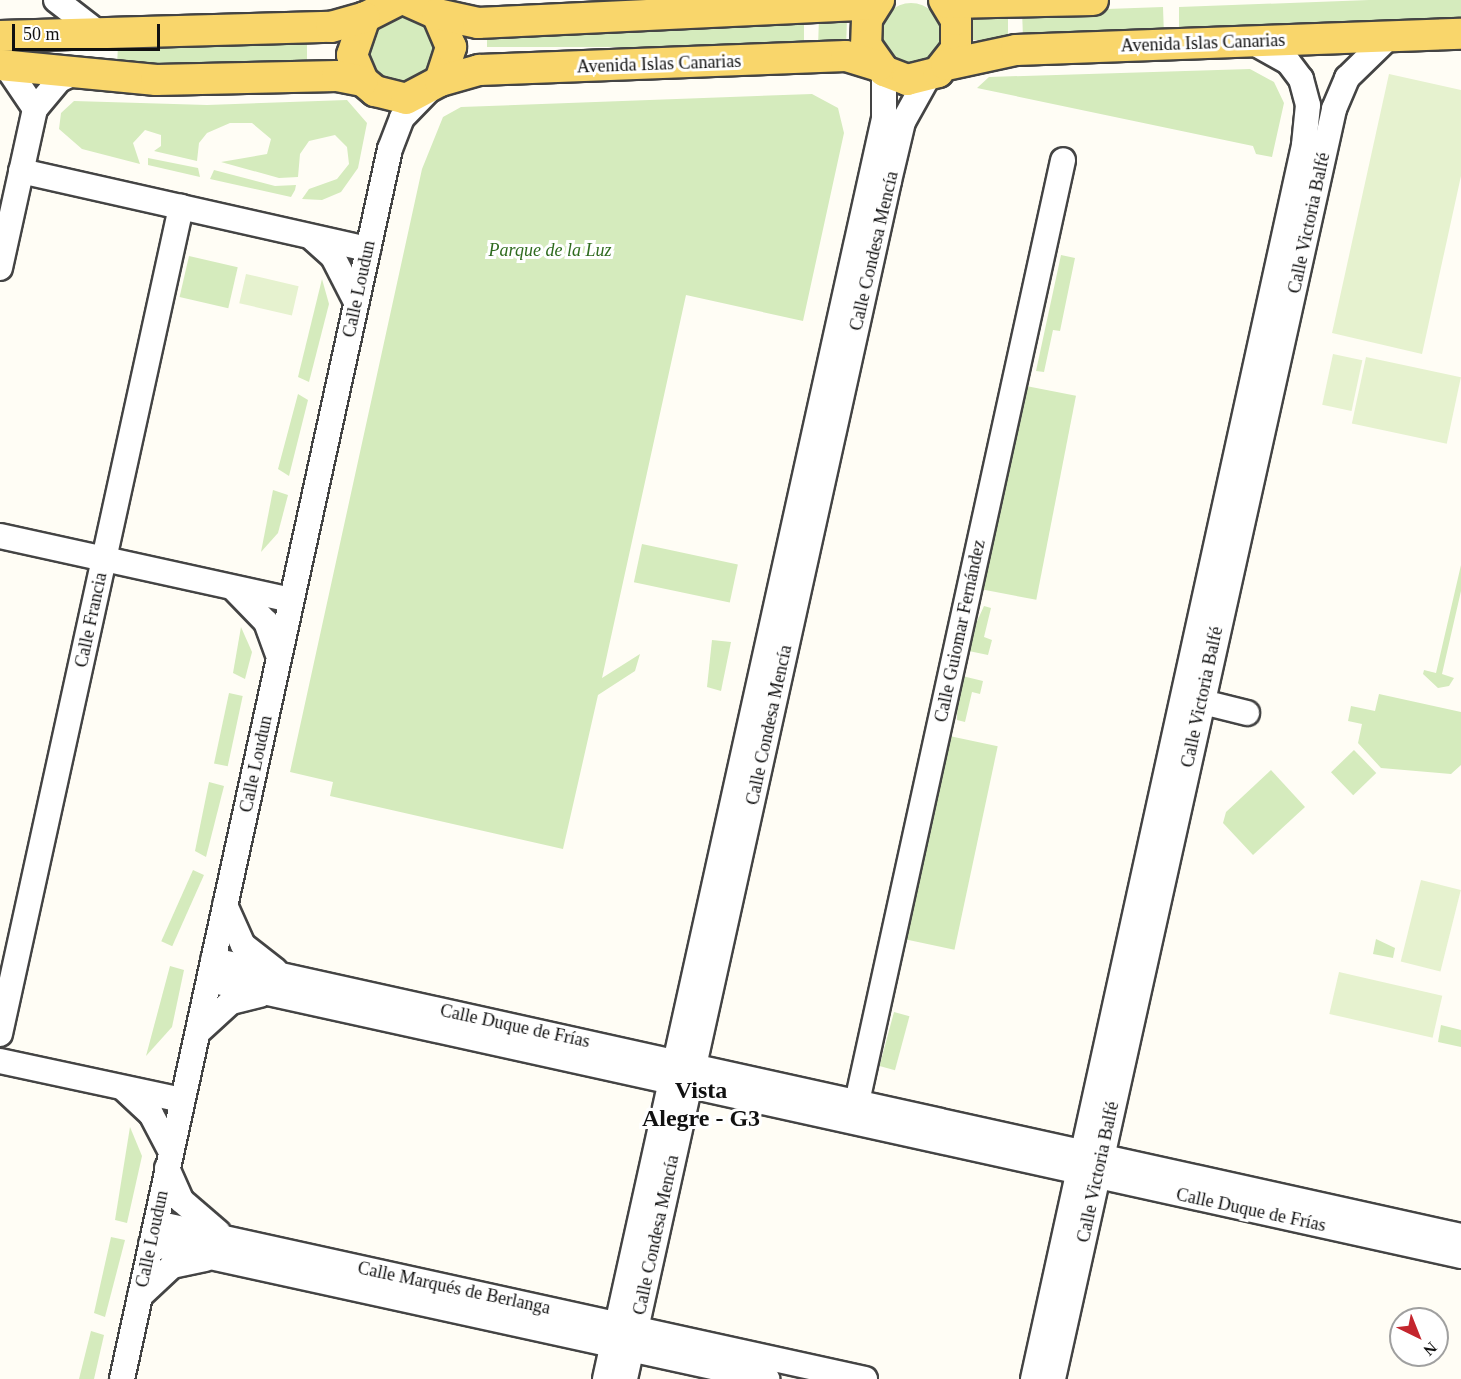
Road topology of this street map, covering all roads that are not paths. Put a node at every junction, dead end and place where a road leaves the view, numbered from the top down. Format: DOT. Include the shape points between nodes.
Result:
graph roads {
  1 [pos="56,0"];
  2 [pos="1093,0"];
  3 [pos="946,1"];
  4 [pos="877,2"];
  5 [pos="389,4"];
  6 [pos="663,7"];
  7 [pos="437,14"];
  8 [pos="100,34"];
  9 [pos="1461,34"];
  10 [pos="0,36"];
  11 [pos="1390,36"];
  12 [pos="1252,42"];
  13 [pos="3,65"];
  14 [pos="881,68"];
  15 [pos="937,71"];
  16 [pos="74,73"];
  17 [pos="369,86"];
  18 [pos="434,86"];
  19 [pos="35,109"];
  20 [pos="390,149"];
  21 [pos="1063,159"];
  22 [pos="21,171"];
  23 [pos="181,207"];
  24 [pos="309,236"];
  25 [pos="368,249"];
  26 [pos="0,268"];
  27 [pos="356,303"];
  28 [pos="1,535"];
  29 [pos="104,558"];
  30 [pos="231,586"];
  31 [pos="291,600"];
  32 [pos="279,657"];
  33 [pos="1215,705"];
  34 [pos="1247,713"];
  35 [pos="225,905"];
  36 [pos="211,970"];
  37 [pos="287,987"];
  38 [pos="0,1034"];
  39 [pos="197,1034"];
  40 [pos="0,1061"];
  41 [pos="682,1074"];
  42 [pos="122,1088"];
  43 [pos="182,1100"];
  44 [pos="857,1102"];
  45 [pos="169,1160"];
  46 [pos="1091,1164"];
  47 [pos="153,1233"];
  48 [pos="1461,1236"];
  49 [pos="228,1250"];
  50 [pos="1461,1256"];
  51 [pos="140,1296"];
  52 [pos="622,1348"];
  53 [pos="122,1379"];
  54 [pos="767,1379"];
  55 [pos="865,1379"];
  56 [pos="1033,1379"];
  57 [pos="1053,1379"];
  1 -- 8 [label="street"];
  2 -- 3 [label="main road"];
  3 -- 15 [label="main road" via="958,34"];
  4 -- 6 [label="main road"];
  4 -- 14 [label="main road" via="865,36"];
  5 -- 7 [label="main road"];
  5 -- 8 [label="main road" via="331,27"];
  5 -- 17 [label="main road" via="353,41"];
  6 -- 7 [label="main road" via="464,23"];
  7 -- 18 [label="main road" via="452,47"];
  8 -- 10 [label="main road"];
  9 -- 11 [label="main road, Avenida Islas Canarias"];
  11 -- 12 [label="main road, Avenida Islas Canarias"];
  11 -- 46 [label="street, Calle Victoria Balfé" via="1354,69 1334,110"];
  12 -- 15 [label="main road, Avenida Islas Canarias" via="1016,50"];
  12 -- 46 [label="street, Calle Victoria Balfé" via="1288,62 1301,79 1308,105 1304,145"];
  13 -- 16 [label="main road"];
  13 -- 19 [label="street"];
  14 -- 15 [label="main road, Avenida Islas Canarias" via="907,80"];
  14 -- 18 [label="main road, Avenida Islas Canarias" via="846,56 480,70"];
  14 -- 41 [label="street, Calle Condesa Mencía" via="884,118"];
  15 -- 41 [label="street, Calle Condesa Mencía" via="903,122"];
  16 -- 17 [label="main road" via="156,80 337,76"];
  16 -- 19 [label="street" via="59,80"];
  17 -- 18 [label="main road" via="406,99"];
  17 -- 20 [label="street, Calle Loudun" via="386,117"];
  18 -- 20 [label="street, Calle Loudun" via="402,118"];
  19 -- 22 [label="street"];
  20 -- 25 [label="street, Calle Loudun"];
  21 -- 44 [label="street, Calle Guiomar Fernández"];
  22 -- 23 [label="street"];
  22 -- 26 [label="street"];
  23 -- 24 [label="street"];
  23 -- 29 [label="street, Calle Francia"];
  24 -- 25 [label="street"];
  24 -- 27 [label="street" via="333,257"];
  25 -- 27 [label="street, Calle Loudun"];
  27 -- 31 [label="street, Calle Loudun"];
  28 -- 29 [label="street"];
  29 -- 30 [label="street"];
  29 -- 38 [label="street, Calle Francia"];
  30 -- 31 [label="street"];
  30 -- 32 [label="street" via="266,622"];
  31 -- 32 [label="street, Calle Loudun"];
  32 -- 35 [label="street, Calle Loudun"];
  33 -- 34 [label="street"];
  35 -- 36 [label="street, Calle Loudun"];
  35 -- 37 [label="street, Calle Duque de Frías" via="243,945"];
  36 -- 37 [label="street, Calle Duque de Frías"];
  36 -- 39 [label="street, Calle Loudun"];
  37 -- 39 [label="street, Calle Duque de Frías" via="231,1002"];
  37 -- 41 [label="street, Calle Duque de Frías"];
  37 -- 41 [label="street, Calle Duque de Frías" via="636,1075"];
  39 -- 43 [label="street, Calle Loudun"];
  40 -- 42 [label="street"];
  41 -- 44 [label="street, Calle Duque de Frías" via="739,1075"];
  41 -- 46 [label="street, Calle Duque de Frías" via="1041,1164"];
  41 -- 52 [label="street, Calle Condesa Mencía"];
  42 -- 43 [label="street"];
  42 -- 45 [label="street, Calle Marqués de Berlanga" via="151,1114"];
  43 -- 45 [label="street, Calle Loudun"];
  44 -- 46 [label="street, Calle Duque de Frías"];
  45 -- 47 [label="street, Calle Loudun"];
  45 -- 49 [label="street, Calle Marqués de Berlanga" via="191,1212"];
  46 -- 48 [label="street, Calle Duque de Frías" via="1139,1164"];
  46 -- 50 [label="street, Calle Duque de Frías"];
  46 -- 56 [label="street, Calle Victoria Balfé"];
  46 -- 57 [label="street, Calle Victoria Balfé"];
  47 -- 49 [label="street, Calle Marqués de Berlanga"];
  47 -- 51 [label="street, Calle Loudun"];
  49 -- 51 [label="street, Calle Marqués de Berlanga" via="172,1266"];
  49 -- 52 [label="street, Calle Marqués de Berlanga"];
  49 -- 52 [label="street, Calle Marqués de Berlanga"];
  51 -- 53 [label="street, Calle Loudun"];
  52 -- 54 [label="street, Calle Marqués de Berlanga"];
  52 -- 55 [label="street, Calle Marqués de Berlanga" via="677,1338"];
}
